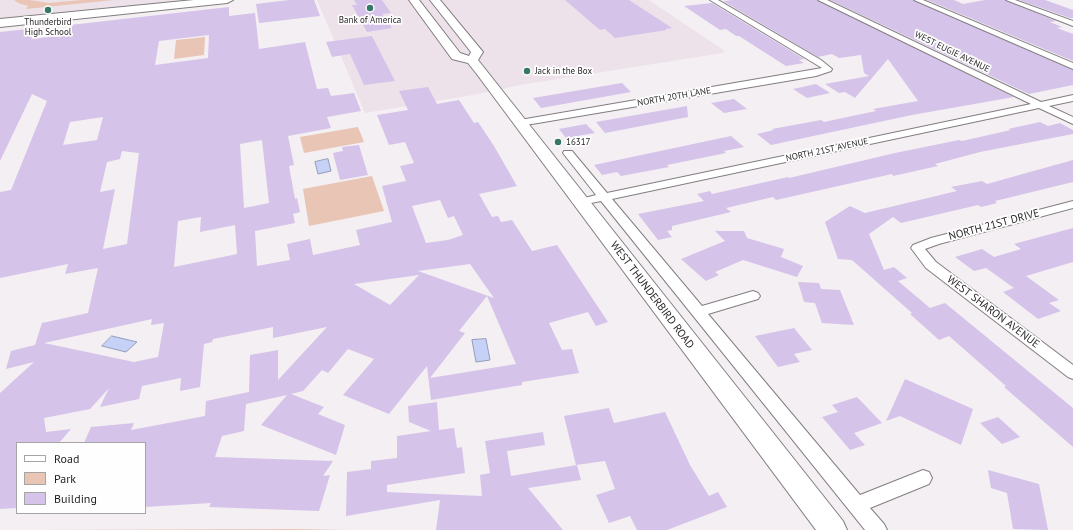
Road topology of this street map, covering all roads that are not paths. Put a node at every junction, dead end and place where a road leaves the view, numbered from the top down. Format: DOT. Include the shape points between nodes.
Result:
graph roads {
  1 [pos="227,0"];
  2 [pos="414,0"];
  3 [pos="436,0"];
  4 [pos="712,0"];
  5 [pos="821,0"];
  6 [pos="917,0"];
  7 [pos="1009,0"];
  8 [pos="56,18"];
  9 [pos="0,23"];
  10 [pos="1073,24"];
  11 [pos="0,27"];
  12 [pos="472,60"];
  13 [pos="1073,66"];
  14 [pos="1073,98"];
  15 [pos="1040,105"];
  16 [pos="1073,121"];
  17 [pos="520,123"];
  18 [pos="568,153"];
  19 [pos="604,196"];
  20 [pos="581,202"];
  21 [pos="1073,204"];
  22 [pos="916,248"];
  23 [pos="753,296"];
  24 [pos="698,312"];
  25 [pos="1073,374"];
  26 [pos="923,478"];
  27 [pos="856,505"];
  28 [pos="833,530"];
  29 [pos="877,530"];
  1 -- 8 [label="main road"];
  2 -- 12 [label="main road" via="456,56"];
  3 -- 12 [label="main road" via="477,52"];
  4 -- 17 [label="street, NORTH 20TH LANE" via="828,69"];
  5 -- 15 [label="street, WEST EUGIE AVENUE"];
  6 -- 13 [label="street"];
  7 -- 10 [label="street"];
  8 -- 9 [label="main road"];
  8 -- 11 [label="main road"];
  12 -- 17 [label="main road, WEST THUNDERBIRD ROAD"];
  14 -- 15 [label="street, NORTH 21ST AVENUE"];
  15 -- 16 [label="street, WEST EUGIE AVENUE"];
  15 -- 19 [label="street, NORTH 21ST AVENUE"];
  17 -- 20 [label="main road, WEST THUNDERBIRD ROAD"];
  18 -- 19 [label="street, WEST THUNDERBIRD ROAD"];
  19 -- 20 [label="street, NORTH 21ST AVENUE"];
  19 -- 24 [label="street, WEST THUNDERBIRD ROAD"];
  20 -- 28 [label="main road, WEST THUNDERBIRD ROAD"];
  21 -- 22 [label="street, NORTH 21ST DRIVE"];
  22 -- 25 [label="street, WEST SHARON AVENUE" via="931,265"];
  23 -- 24 [label="street"];
  24 -- 27 [label="street, WEST THUNDERBIRD ROAD"];
  26 -- 27 [label="street"];
  27 -- 29 [label="street, WEST THUNDERBIRD ROAD"];
}
